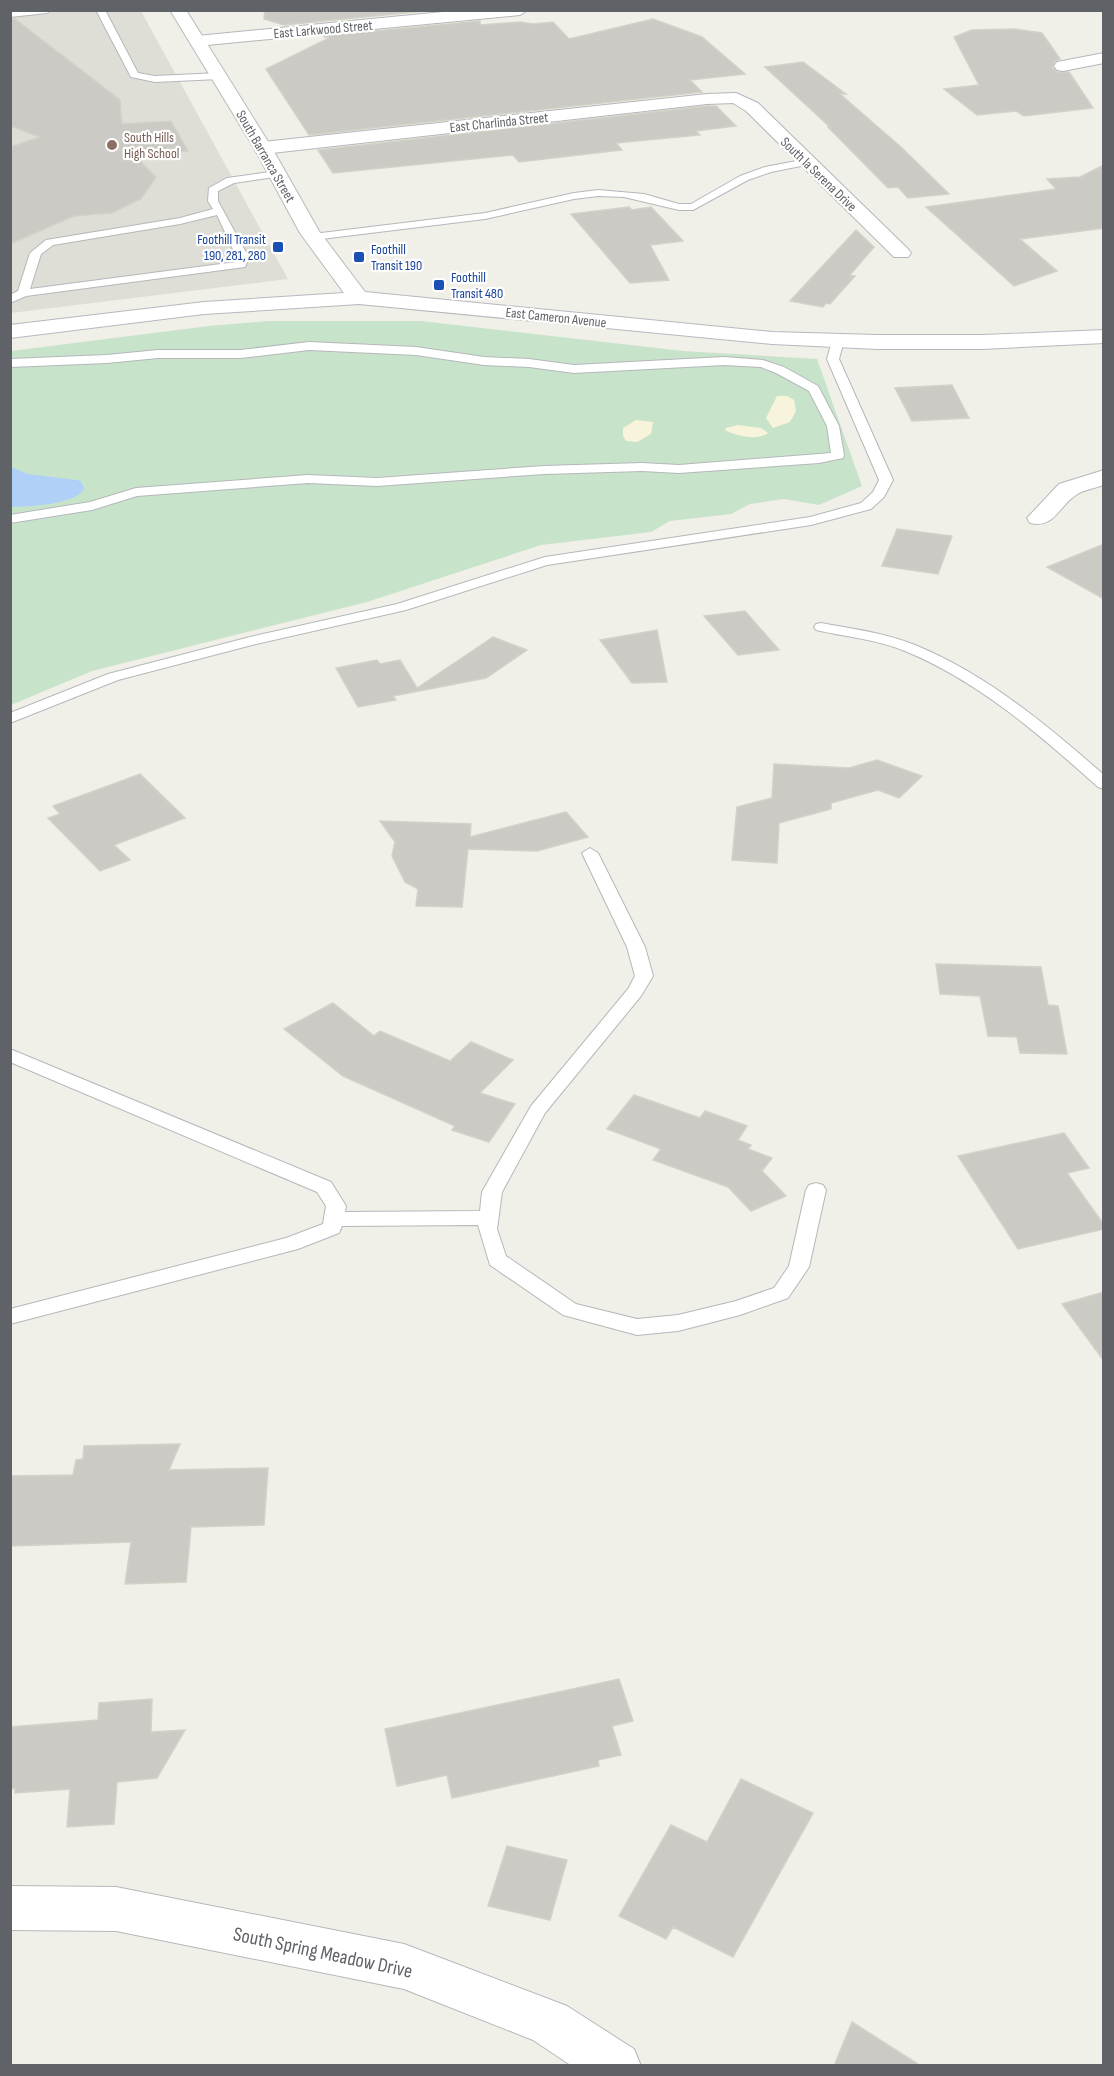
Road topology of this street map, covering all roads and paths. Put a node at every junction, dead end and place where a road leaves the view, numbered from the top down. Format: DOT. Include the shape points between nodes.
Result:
graph roads {
  1 [pos="47,10"];
  2 [pos="100,10"];
  3 [pos="178,10"];
  4 [pos="520,10"];
  5 [pos="10,14"];
  6 [pos="197,41"];
  7 [pos="1104,58"];
  8 [pos="1063,66"];
  9 [pos="219,76"];
  10 [pos="736,98"];
  11 [pos="263,148"];
  12 [pos="807,162"];
  13 [pos="277,174"];
  14 [pos="219,211"];
  15 [pos="313,237"];
  16 [pos="901,253"];
  17 [pos="23,293"];
  18 [pos="358,298"];
  19 [pos="10,300"];
  20 [pos="10,332"];
  21 [pos="1104,336"];
  22 [pos="838,340"];
  23 [pos="10,363"];
  24 [pos="1104,477"];
  25 [pos="1039,518"];
  26 [pos="10,519"];
  27 [pos="821,627"];
  28 [pos="10,719"];
  29 [pos="1104,784"];
  30 [pos="590,853"];
  31 [pos="10,1055"];
  32 [pos="816,1190"];
  33 [pos="488,1218"];
  34 [pos="334,1219"];
  35 [pos="10,1317"];
  36 [pos="10,1908"];
  37 [pos="616,2066"];
  1 -- 5 [label="lane"];
  2 -- 9 [label="lane" via="134,75 155,79"];
  3 -- 6 [label="main road, South Barranca Street"];
  4 -- 6 [label="main road, East Larkwood Street"];
  6 -- 9 [label="main road, South Barranca Street"];
  7 -- 8 [label="main road"];
  9 -- 11 [label="main road, South Barranca Street"];
  10 -- 11 [label="main road, East Charlinda Street"];
  10 -- 12 [label="main road, South la Serena Drive" via="752,107"];
  11 -- 13 [label="main road, South Barranca Street"];
  12 -- 15 [label="lane" via="744,178 693,207 634,195 598,193 485,216"];
  12 -- 16 [label="main road, South la Serena Drive"];
  13 -- 14 [label="lane" via="232,180 213,190 213,201"];
  13 -- 15 [label="main road, South Barranca Street"];
  14 -- 17 [label="lane" via="50,242 36,253"];
  14 -- 17 [label="lane" via="243,258 241,265"];
  15 -- 18 [label="main road, South Barranca Street"];
  17 -- 19 [label="lane"];
  18 -- 20 [label="main road, East Cameron Avenue" via="204,308"];
  18 -- 22 [label="main road, East Cameron Avenue" via="672,330"];
  21 -- 22 [label="main road, East Cameron Avenue" via="983,342"];
  22 -- 28 [label="lane" via="833,359 886,480 866,506 811,521 545,561 401,607 113,677"];
  23 -- 26 [label="lane" via="158,354 240,354 309,346 416,351 574,369 724,361 763,364 814,389 833,426 838,455 679,468 544,470 377,482 308,479 136,492 92,506"];
  24 -- 25 [label="main road" via="1068,489"];
  27 -- 29 [label="lane" via="881,638 931,659 1002,701"];
  30 -- 33 [label="lane" via="636,947 644,976 538,1110 492,1192"];
  31 -- 34 [label="lane" via="324,1187 336,1206"];
  32 -- 33 [label="lane" via="800,1267 781,1293 678,1323 637,1327 570,1310 497,1260 487,1229"];
  33 -- 34 [label="lane"];
  34 -- 35 [label="lane" via="332,1228 291,1244"];
  36 -- 37 [label="main road, South Spring Meadow Drive" via="116,1909 404,1967 550,2023"];
}
